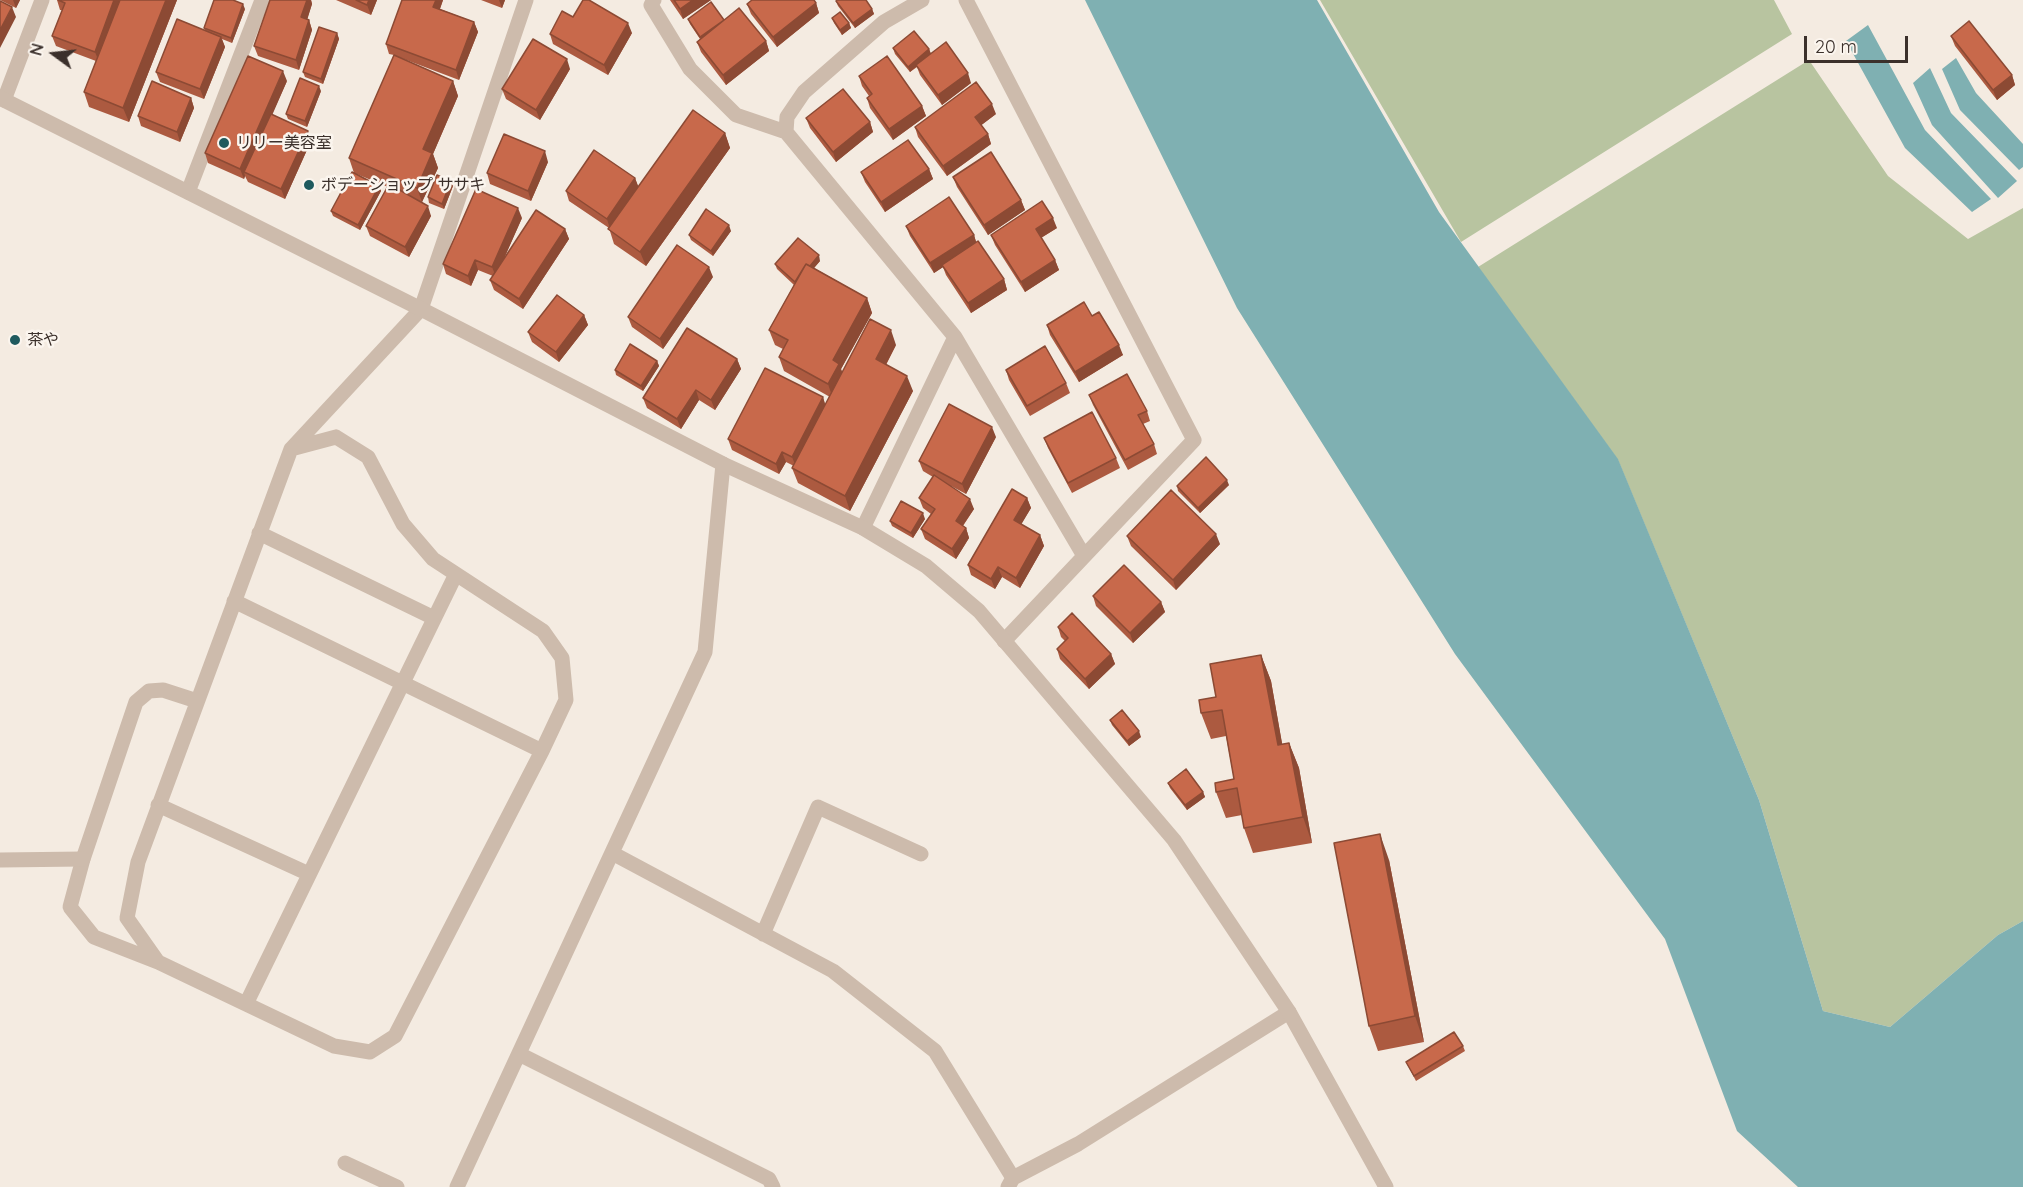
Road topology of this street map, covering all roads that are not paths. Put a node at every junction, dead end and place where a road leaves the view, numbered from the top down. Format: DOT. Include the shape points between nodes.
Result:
graph roads {
  1 [pos="42,0"];
  2 [pos="262,0"];
  3 [pos="526,0"];
  4 [pos="654,0"];
  5 [pos="922,0"];
  6 [pos="966,0"];
  7 [pos="2,99"];
  8 [pos="786,132"];
  9 [pos="188,192"];
  10 [pos="421,309"];
  11 [pos="955,337"];
  12 [pos="291,449"];
  13 [pos="723,464"];
  14 [pos="863,528"];
  15 [pos="260,533"];
  16 [pos="1084,556"];
  17 [pos="456,574"];
  18 [pos="234,601"];
  19 [pos="434,618"];
  20 [pos="1004,641"];
  21 [pos="402,683"];
  22 [pos="197,701"];
  23 [pos="542,751"];
  24 [pos="158,805"];
  25 [pos="612,853"];
  26 [pos="921,854"];
  27 [pos="82,859"];
  28 [pos="0,860"];
  29 [pos="309,874"];
  30 [pos="764,934"];
  31 [pos="158,962"];
  32 [pos="246,1004"];
  33 [pos="1289,1012"];
  34 [pos="519,1054"];
  35 [pos="345,1163"];
  36 [pos="1011,1182"];
  37 [pos="397,1187"];
  38 [pos="457,1187"];
  39 [pos="774,1187"];
  40 [pos="1386,1187"];
  1 -- 7 [label="street"];
  2 -- 9 [label="street"];
  3 -- 10 [label="street"];
  4 -- 8 [label="street" via="651,5 690,69 736,115"];
  5 -- 8 [label="street" via="884,22 804,92 787,117"];
  6 -- 16 [label="street" via="1194,440"];
  7 -- 9 [label="street"];
  8 -- 11 [label="street"];
  9 -- 10 [label="street"];
  10 -- 12 [label="street"];
  10 -- 13 [label="street"];
  11 -- 14 [label="street"];
  11 -- 16 [label="street"];
  12 -- 15 [label="street"];
  12 -- 17 [label="street" via="336,437 368,457 403,524 433,559"];
  13 -- 14 [label="street"];
  13 -- 25 [label="street" via="705,652"];
  14 -- 20 [label="street" via="926,566 979,611"];
  15 -- 18 [label="street"];
  15 -- 19 [label="street"];
  16 -- 20 [label="street"];
  17 -- 19 [label="street"];
  17 -- 23 [label="street" via="543,631 562,658 566,700"];
  18 -- 21 [label="street"];
  18 -- 22 [label="street"];
  19 -- 21 [label="street"];
  20 -- 33 [label="street" via="1174,840"];
  21 -- 23 [label="street"];
  21 -- 29 [label="street"];
  22 -- 24 [label="street"];
  22 -- 27 [label="street" via="163,690 149,691 136,702"];
  23 -- 32 [label="street" via="395,1036 370,1052 334,1046"];
  24 -- 29 [label="street"];
  24 -- 31 [label="street" via="138,862 127,918"];
  25 -- 30 [label="street"];
  25 -- 34 [label="street"];
  26 -- 30 [label="street" via="818,807"];
  27 -- 28 [label="street"];
  27 -- 31 [label="street" via="70,907 94,937"];
  29 -- 32 [label="street"];
  30 -- 36 [label="street" via="832,971 935,1051"];
  31 -- 32 [label="street"];
  33 -- 36 [label="street"];
  33 -- 40 [label="street"];
  34 -- 38 [label="street"];
  34 -- 39 [label="street" via="769,1179"];
  35 -- 37 [label="street"];
}
